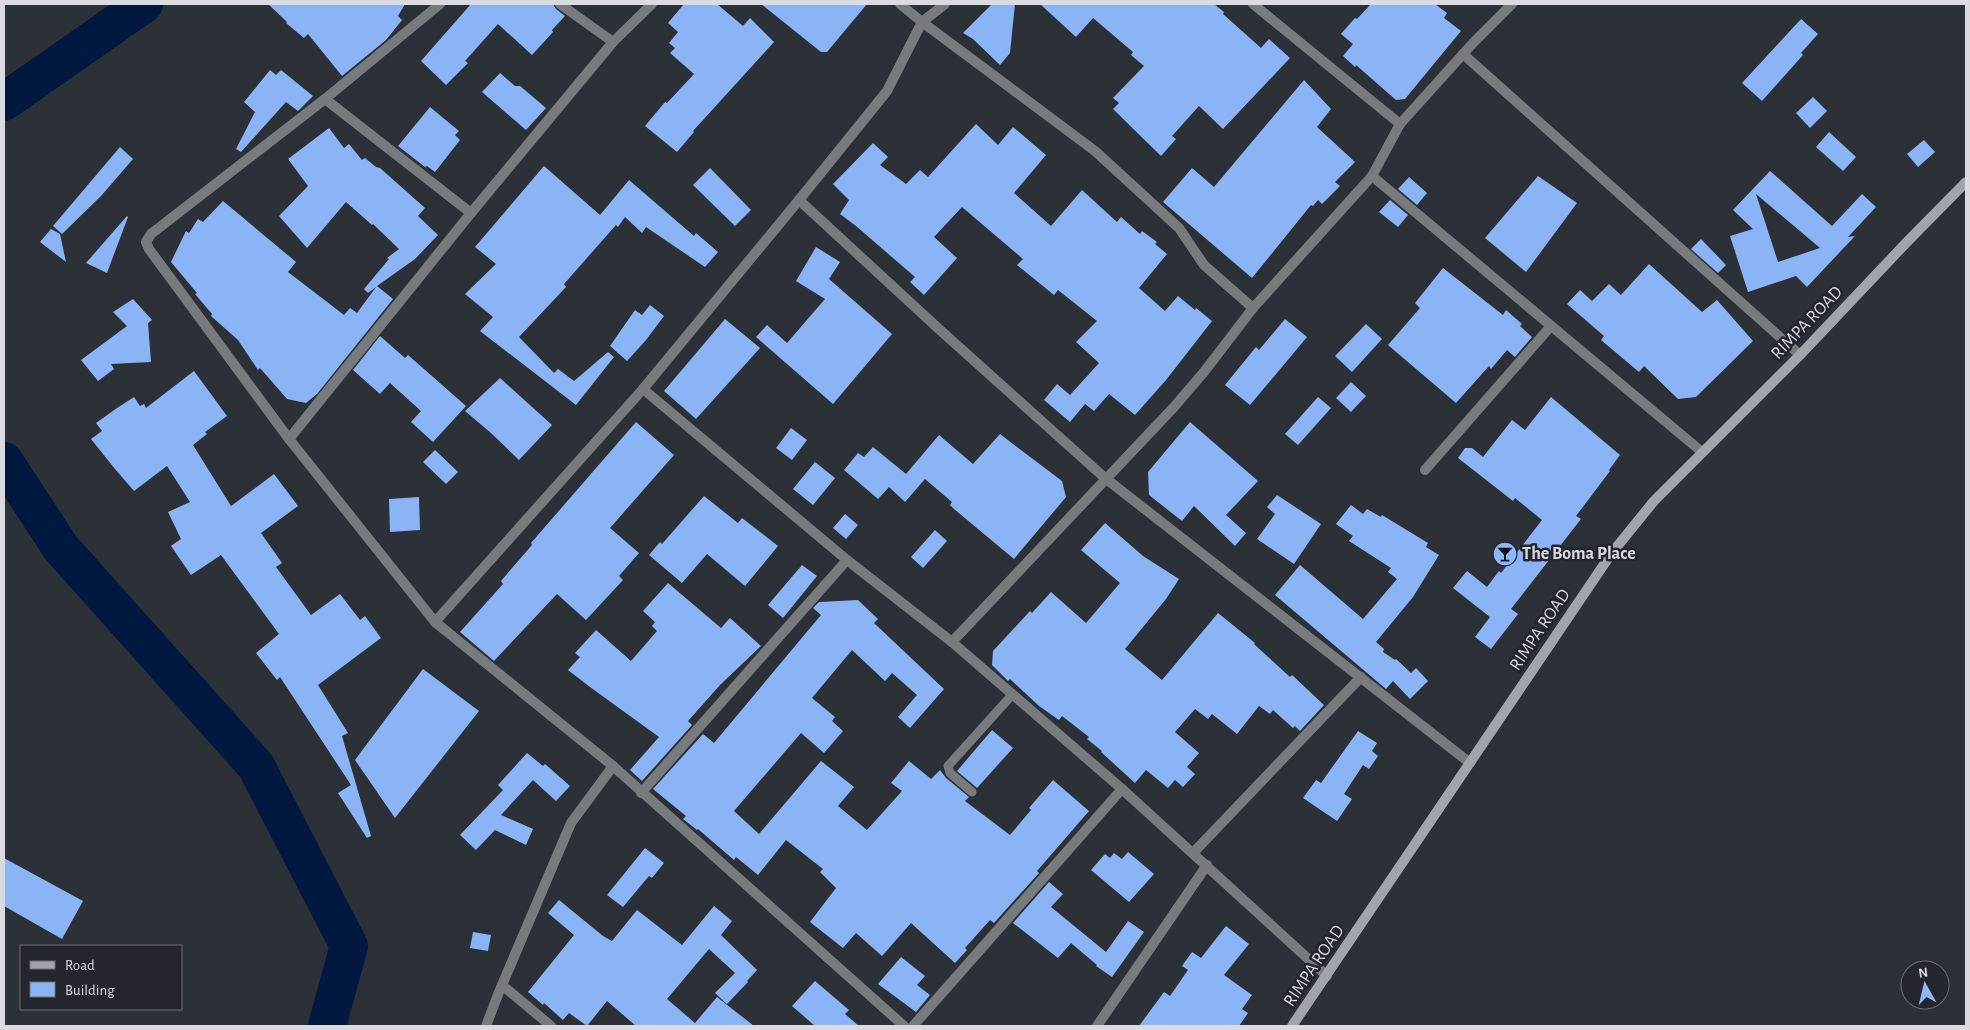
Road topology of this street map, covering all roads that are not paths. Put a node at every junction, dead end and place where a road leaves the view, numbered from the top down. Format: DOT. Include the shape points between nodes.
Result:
graph roads {
  1 [pos="440,4"];
  2 [pos="560,4"];
  3 [pos="652,4"];
  4 [pos="900,4"];
  5 [pos="945,4"];
  6 [pos="1253,4"];
  7 [pos="1512,4"];
  8 [pos="922,22"];
  9 [pos="613,42"];
  10 [pos="1463,54"];
  11 [pos="325,99"];
  12 [pos="1400,124"];
  13 [pos="1372,176"];
  14 [pos="1966,182"];
  15 [pos="799,200"];
  16 [pos="471,213"];
  17 [pos="1253,308"];
  18 [pos="1551,326"];
  19 [pos="1800,355"];
  20 [pos="643,390"];
  21 [pos="289,439"];
  22 [pos="1702,452"];
  23 [pos="1425,470"];
  24 [pos="1105,478"];
  25 [pos="847,560"];
  26 [pos="435,622"];
  27 [pos="952,642"];
  28 [pos="1361,677"];
  29 [pos="1012,695"];
  30 [pos="1470,763"];
  31 [pos="613,766"];
  32 [pos="1122,789"];
  33 [pos="972,792"];
  34 [pos="641,793"];
  35 [pos="1193,853"];
  36 [pos="1207,865"];
  37 [pos="1327,976"];
  38 [pos="502,985"];
  39 [pos="486,1026"];
  40 [pos="552,1026"];
  41 [pos="904,1026"];
  42 [pos="913,1026"];
  43 [pos="1097,1026"];
  44 [pos="1292,1026"];
  1 -- 11 [label="street"];
  2 -- 9 [label="street"];
  3 -- 9 [label="street"];
  4 -- 8 [label="street"];
  5 -- 8 [label="street"];
  6 -- 12 [label="street"];
  7 -- 10 [label="street"];
  8 -- 15 [label="street" via="887,91"];
  8 -- 17 [label="street" via="1095,151 1179,228 1204,265"];
  9 -- 16 [label="street"];
  10 -- 12 [label="street"];
  10 -- 19 [label="street"];
  11 -- 16 [label="street"];
  11 -- 21 [label="street" via="151,234 146,242"];
  12 -- 13 [label="street"];
  13 -- 17 [label="street"];
  13 -- 18 [label="street"];
  14 -- 19 [label="street, RIMPA ROAD"];
  15 -- 20 [label="street"];
  15 -- 24 [label="street"];
  16 -- 21 [label="street"];
  17 -- 24 [label="street" via="1174,407"];
  18 -- 22 [label="street"];
  18 -- 23 [label="street"];
  19 -- 22 [label="street, RIMPA ROAD"];
  20 -- 25 [label="street"];
  20 -- 26 [label="street"];
  21 -- 26 [label="street"];
  22 -- 30 [label="street, RIMPA ROAD" via="1654,501 1611,554"];
  24 -- 27 [label="street"];
  24 -- 28 [label="street"];
  25 -- 27 [label="street"];
  25 -- 34 [label="street"];
  26 -- 31 [label="street"];
  27 -- 29 [label="street"];
  28 -- 30 [label="street"];
  28 -- 35 [label="street"];
  29 -- 32 [label="street"];
  29 -- 33 [label="lane" via="948,766 950,773"];
  30 -- 37 [label="street, RIMPA ROAD"];
  31 -- 34 [label="street"];
  31 -- 38 [label="street" via="571,823"];
  32 -- 35 [label="street"];
  32 -- 42 [label="street"];
  34 -- 41 [label="street"];
  35 -- 36 [label="street"];
  36 -- 37 [label="street"];
  36 -- 43 [label="street"];
  37 -- 44 [label="street, RIMPA ROAD"];
  38 -- 39 [label="street"];
  38 -- 40 [label="street"];
}
